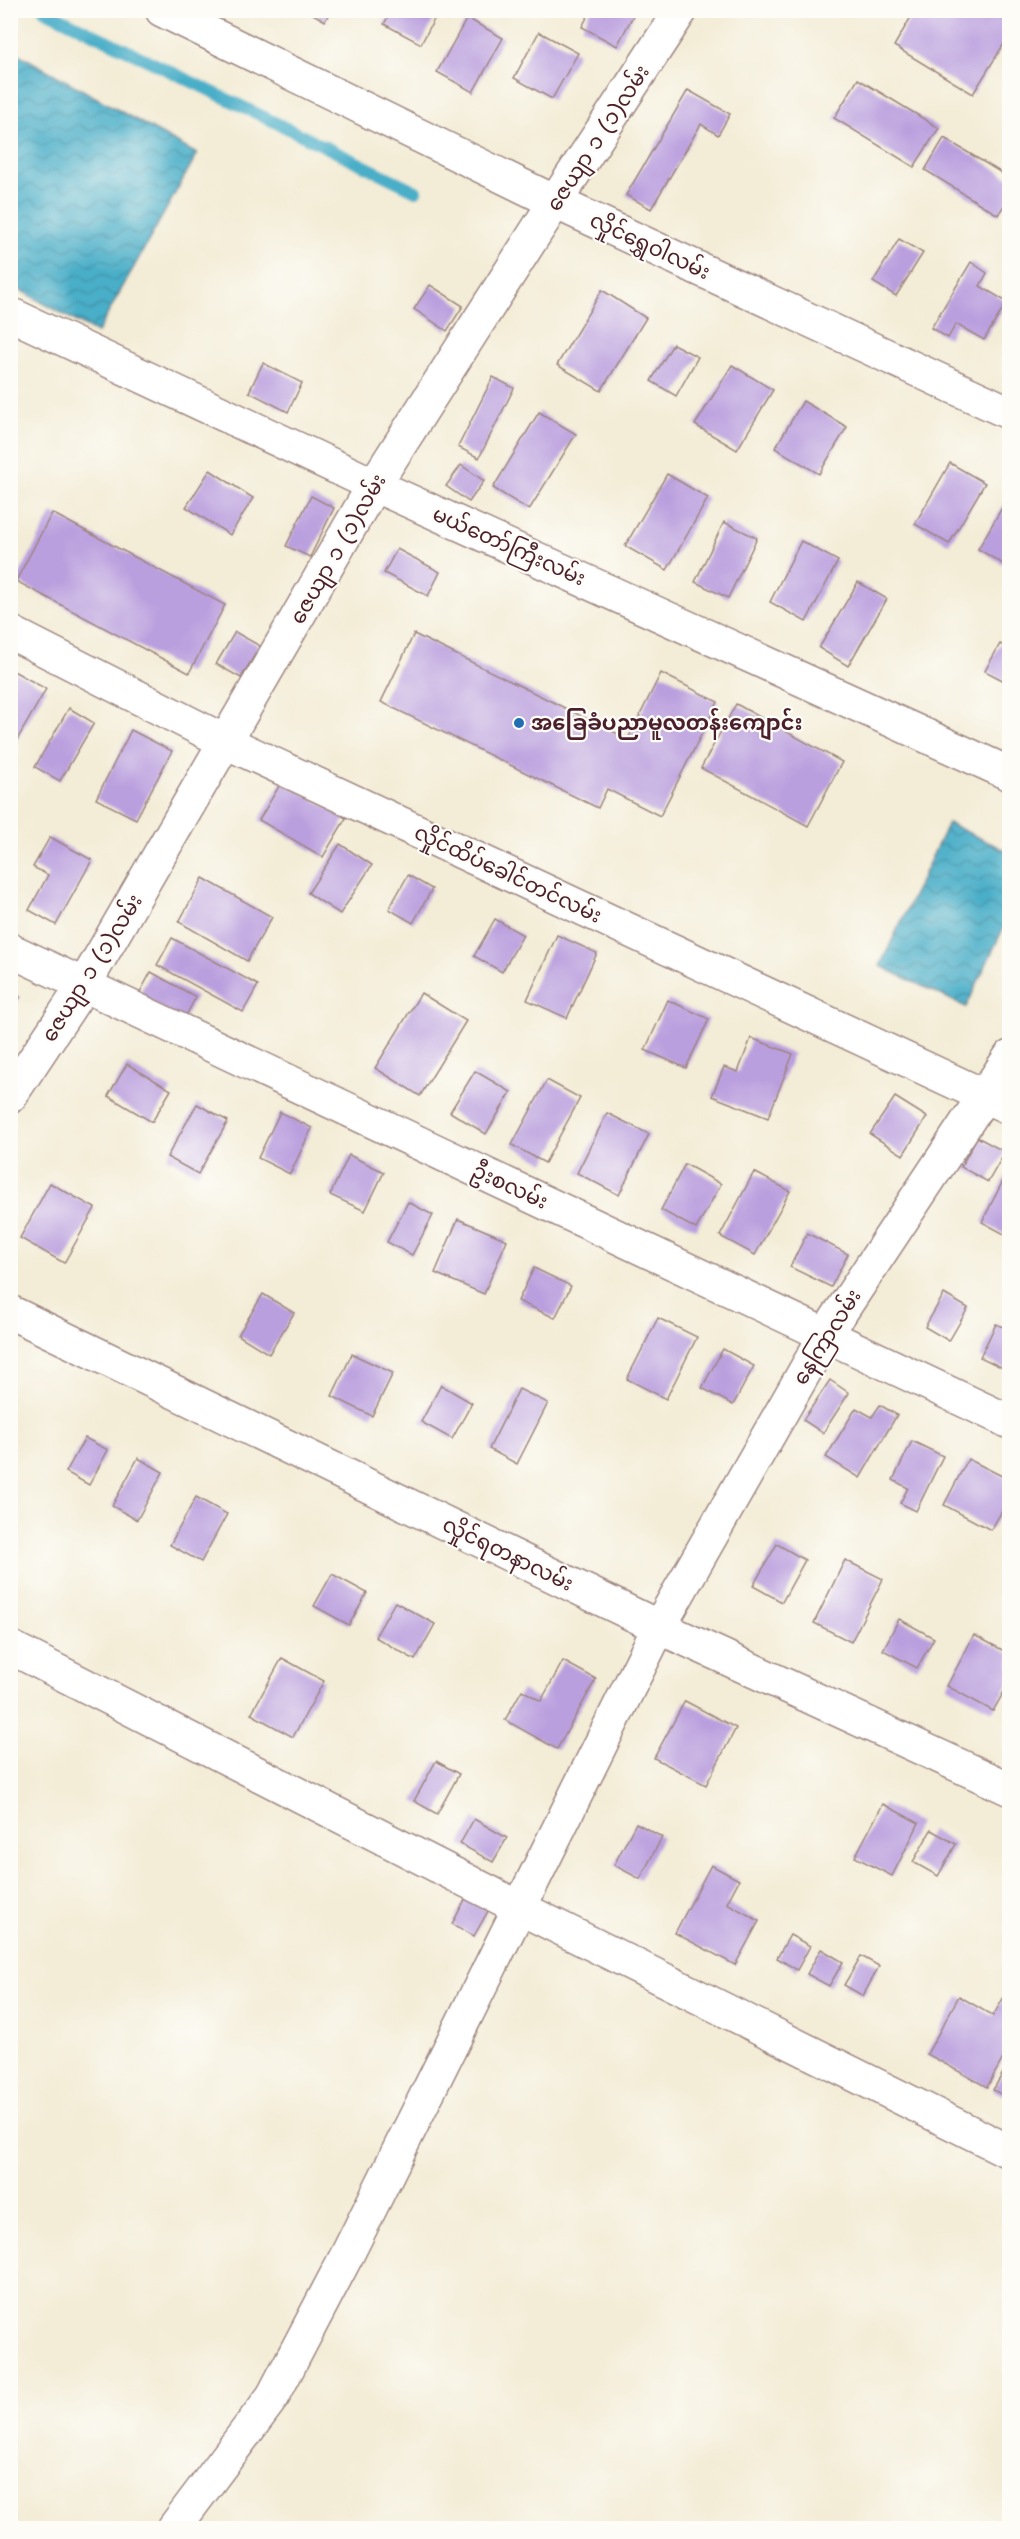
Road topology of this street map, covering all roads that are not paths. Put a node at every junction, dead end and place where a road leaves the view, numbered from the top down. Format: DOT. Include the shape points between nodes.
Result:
graph roads {
  1 [pos="162,10"];
  2 [pos="681,10"];
  3 [pos="555,202"];
  4 [pos="10,314"];
  5 [pos="1010,413"];
  6 [pos="375,485"];
  7 [pos="10,632"];
  8 [pos="226,742"];
  9 [pos="1010,774"];
  10 [pos="10,950"];
  11 [pos="84,985"];
  12 [pos="1010,1057"];
  13 [pos="10,1096"];
  14 [pos="997,1103"];
  15 [pos="10,1312"];
  16 [pos="825,1336"];
  17 [pos="1010,1422"];
  18 [pos="659,1627"];
  19 [pos="10,1647"];
  20 [pos="1010,1790"];
  21 [pos="518,1907"];
  22 [pos="1010,2152"];
  23 [pos="174,2529"];
  1 -- 3 [label="street, လှိုင်ရွှေဝါလမ်း"];
  2 -- 3 [label="street, ဇေယျာ ၁ (၁)လမ်း"];
  3 -- 5 [label="street, လှိုင်ရွှေဝါလမ်း"];
  3 -- 6 [label="street, ဇေယျာ ၁ (၁)လမ်း"];
  4 -- 6 [label="street, မယ်တော်ကြီးလမ်း"];
  6 -- 8 [label="street, ဇေယျာ ၁ (၁)လမ်း"];
  6 -- 9 [label="street, မယ်တော်ကြီးလမ်း"];
  7 -- 8 [label="street, လှိုင်ထိပ်ခေါင်တင်လမ်း"];
  8 -- 11 [label="street, ဇေယျာ ၁ (၁)လမ်း"];
  8 -- 14 [label="street, လှိုင်ထိပ်ခေါင်တင်လမ်း"];
  10 -- 11 [label="street, ဦးစလမ်း"];
  11 -- 13 [label="street, ဇေယျာ ၁ (၁)လမ်း"];
  11 -- 16 [label="street, ဦးစလမ်း"];
  12 -- 14 [label="street, နေကြာလမ်း"];
  14 -- 16 [label="street, နေကြာလမ်း"];
  15 -- 18 [label="street, လှိုင်ရတနာလမ်း"];
  16 -- 17 [label="street, ဦးစလမ်း"];
  16 -- 18 [label="street, နေကြာလမ်း"];
  18 -- 20 [label="street, လှိုင်ရတနာလမ်း"];
  18 -- 21 [label="street, နေကြာလမ်း"];
  19 -- 21 [label="street"];
  21 -- 22 [label="street"];
  21 -- 23 [label="street, နေကြာလမ်း" via="273,2396"];
}
